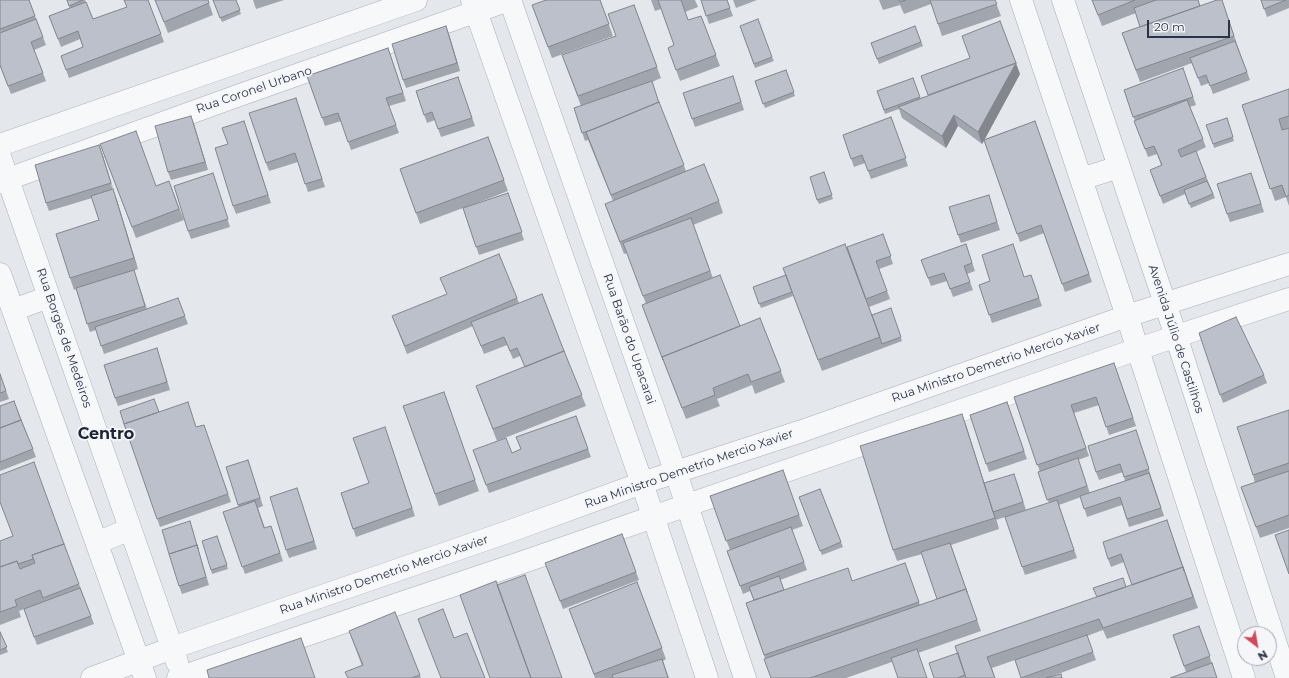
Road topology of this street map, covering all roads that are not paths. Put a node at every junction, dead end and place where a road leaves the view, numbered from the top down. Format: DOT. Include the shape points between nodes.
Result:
graph roads {
  1 [pos="416,0"];
  2 [pos="510,0"];
  3 [pos="1021,0"];
  4 [pos="1063,0"];
  5 [pos="475,6"];
  6 [pos="229,65"];
  7 [pos="237,96"];
  8 [pos="0,145"];
  9 [pos="0,157"];
  10 [pos="1119,167"];
  11 [pos="1081,179"];
  12 [pos="4,180"];
  13 [pos="1289,264"];
  14 [pos="0,274"];
  15 [pos="49,297"];
  16 [pos="1289,299"];
  17 [pos="1165,305"];
  18 [pos="13,310"];
  19 [pos="1127,316"];
  20 [pos="1176,336"];
  21 [pos="1138,349"];
  22 [pos="802,431"];
  23 [pos="812,462"];
  24 [pos="676,473"];
  25 [pos="642,483"];
  26 [pos="687,505"];
  27 [pos="654,517"];
  28 [pos="130,529"];
  29 [pos="97,542"];
  30 [pos="296,606"];
  31 [pos="304,635"];
  32 [pos="172,648"];
  33 [pos="142,669"];
  34 [pos="92,678"];
  35 [pos="181,678"];
  36 [pos="707,678"];
  37 [pos="746,678"];
  38 [pos="1244,678"];
  39 [pos="1288,678"];
  1 -- 6 [label="street"];
  2 -- 5 [label="street, Rua Coronel Urbano"];
  2 -- 24 [label="street, Rua Barão do Upacarai"];
  3 -- 11 [label="street"];
  4 -- 10 [label="street, Avenida Júlio de Castilhos"];
  5 -- 7 [label="street, Rua Coronel Urbano"];
  5 -- 25 [label="street"];
  6 -- 7 [label="street"];
  6 -- 8 [label="street"];
  7 -- 12 [label="street, Rua Coronel Urbano"];
  9 -- 12 [label="street, Rua Borges de Medeiros"];
  10 -- 11 [label="street"];
  10 -- 17 [label="street, Avenida Júlio de Castilhos"];
  11 -- 19 [label="street"];
  12 -- 15 [label="street, Rua Borges de Medeiros"];
  13 -- 17 [label="street, Rua Ministro Demetrio Mercio Xavier"];
  14 -- 18 [label="street"];
  15 -- 18 [label="street"];
  15 -- 28 [label="street, Rua Borges de Medeiros"];
  16 -- 20 [label="street"];
  17 -- 19 [label="street, Rua Ministro Demetrio Mercio Xavier"];
  17 -- 20 [label="street, Avenida Júlio de Castilhos"];
  18 -- 29 [label="street"];
  19 -- 21 [label="street"];
  19 -- 22 [label="street, Rua Ministro Demetrio Mercio Xavier"];
  20 -- 21 [label="street"];
  20 -- 39 [label="street, Avenida Júlio de Castilhos"];
  21 -- 23 [label="street"];
  21 -- 38 [label="street"];
  22 -- 23 [label="street"];
  22 -- 24 [label="street, Rua Ministro Demetrio Mercio Xavier"];
  23 -- 26 [label="street"];
  24 -- 25 [label="street, Rua Ministro Demetrio Mercio Xavier"];
  24 -- 26 [label="street, Rua Barão do Upacarai"];
  25 -- 27 [label="street"];
  25 -- 30 [label="street, Rua Ministro Demetrio Mercio Xavier"];
  26 -- 27 [label="street"];
  26 -- 37 [label="street, Rua Barão do Upacarai"];
  27 -- 31 [label="street"];
  27 -- 36 [label="street"];
  28 -- 29 [label="street"];
  28 -- 32 [label="street, Rua Borges de Medeiros"];
  29 -- 33 [label="street"];
  30 -- 31 [label="street"];
  30 -- 32 [label="street, Rua Ministro Demetrio Mercio Xavier"];
  31 -- 35 [label="street"];
  32 -- 33 [label="street, Rua Ministro Demetrio Mercio Xavier"];
  32 -- 35 [label="street, Rua Borges de Medeiros"];
  33 -- 34 [label="street, Rua Ministro Demetrio Mercio Xavier"];
}
